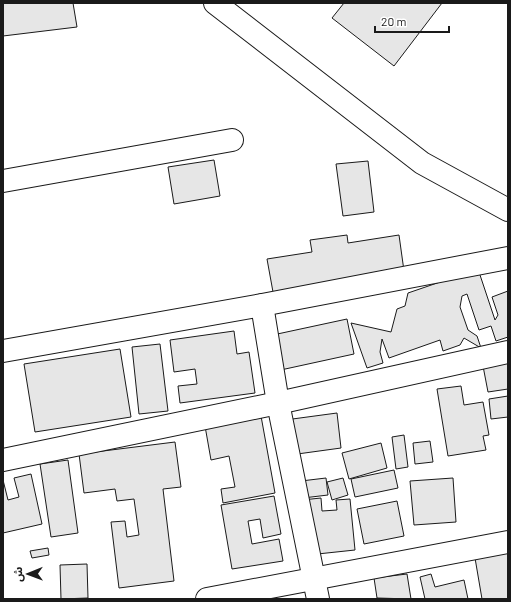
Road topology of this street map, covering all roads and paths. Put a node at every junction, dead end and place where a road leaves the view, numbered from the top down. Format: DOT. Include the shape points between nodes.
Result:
graph roads {
  1 [pos="215,3"];
  2 [pos="232,140"];
  3 [pos="3,181"];
  4 [pos="508,210"];
  5 [pos="508,258"];
  6 [pos="262,305"];
  7 [pos="3,352"];
  8 [pos="508,352"];
  9 [pos="278,403"];
  10 [pos="3,460"];
  11 [pos="508,542"];
  12 [pos="317,589"];
  13 [pos="207,599"];
  1 -- 4 [label="street" via="422,163"];
  2 -- 3 [label="street"];
  5 -- 6 [label="street"];
  6 -- 7 [label="street"];
  6 -- 9 [label="street"];
  8 -- 9 [label="street"];
  9 -- 10 [label="street"];
  9 -- 12 [label="street"];
  11 -- 12 [label="street"];
  12 -- 13 [label="street"];
}
